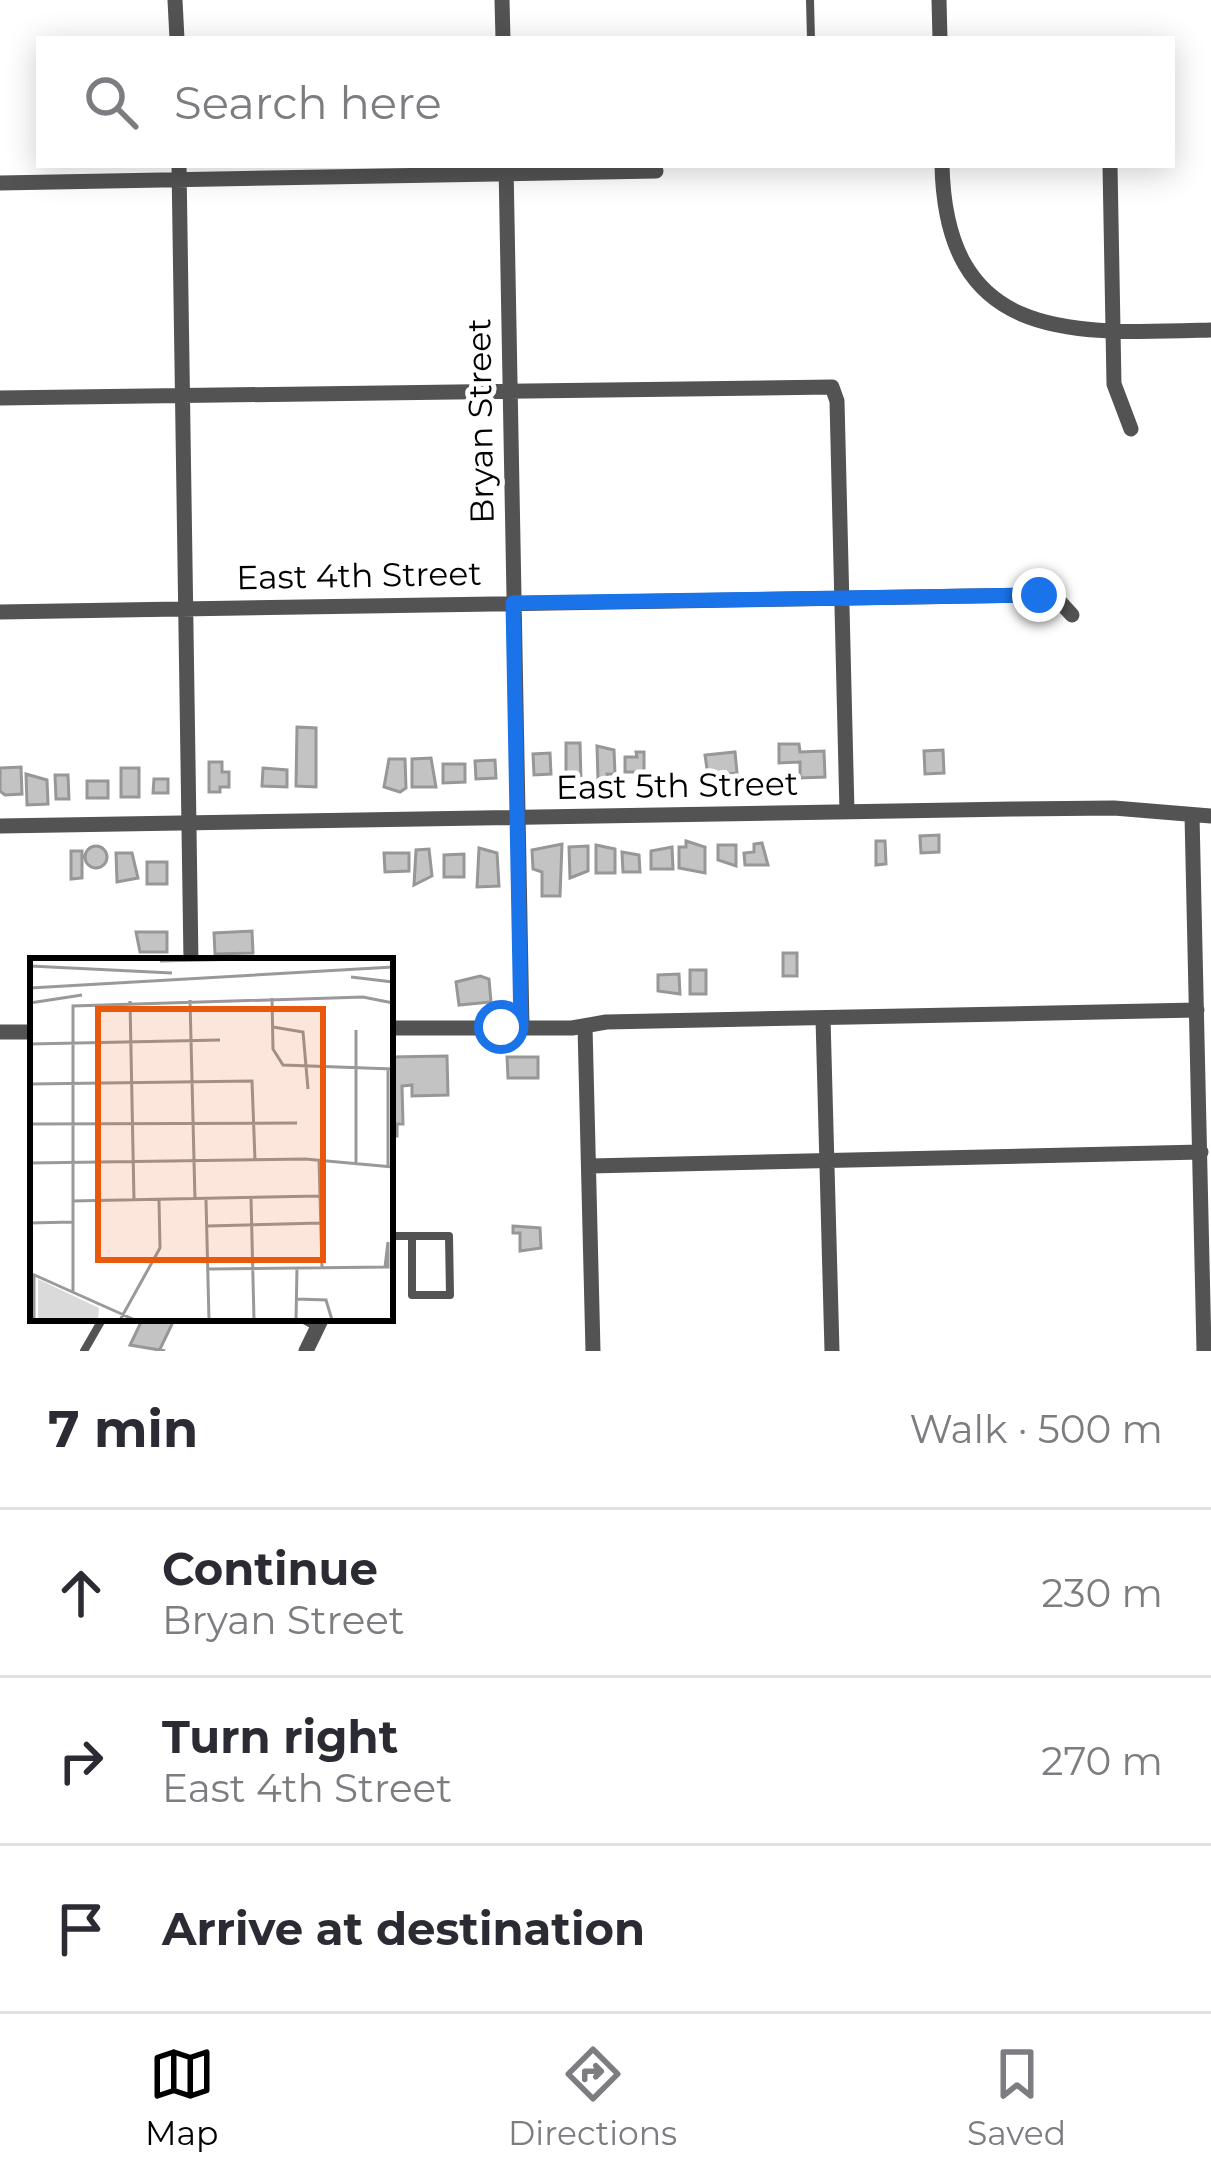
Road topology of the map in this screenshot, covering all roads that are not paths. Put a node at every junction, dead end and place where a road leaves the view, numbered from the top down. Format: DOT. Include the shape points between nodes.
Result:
graph roads {
  1 [pos="176,0"];
  2 [pos="502,0"];
  3 [pos="810,0"];
  4 [pos="939,0"];
  5 [pos="177,36"];
  6 [pos="503,36"];
  7 [pos="811,36"];
  8 [pos="940,36"];
  9 [pos="942,168"];
  10 [pos="1111,168"];
  11 [pos="506,169"];
  12 [pos="656,170"];
  13 [pos="179,172"];
  14 [pos="0,183"];
  15 [pos="1114,329"];
  16 [pos="1211,330"];
  17 [pos="510,389"];
  18 [pos="183,395"];
  19 [pos="0,398"];
  20 [pos="1131,429"];
  21 [pos="840,598"];
  22 [pos="513,603"];
  23 [pos="187,609"];
  24 [pos="0,612"];
  25 [pos="1072,615"];
  26 [pos="847,812"];
  27 [pos="1192,814"];
  28 [pos="1211,816"];
  29 [pos="518,817"];
  30 [pos="191,822"];
  31 [pos="0,826"];
  32 [pos="191,958"];
  33 [pos="1197,1010"];
  34 [pos="824,1018"];
  35 [pos="584,1026"];
  36 [pos="393,1028"];
  37 [pos="521,1028"];
  38 [pos="1201,1152"];
  39 [pos="828,1159"];
  40 [pos="590,1166"];
  41 [pos="393,1236"];
  42 [pos="412,1236"];
  43 [pos="1207,1250"];
  44 [pos="101,1321"];
  45 [pos="320,1323"];
  46 [pos="84,1351"];
  47 [pos="306,1351"];
  48 [pos="593,1351"];
  49 [pos="832,1351"];
  50 [pos="1204,1351"];
  1 -- 5 [label="street"];
  2 -- 6 [label="street"];
  3 -- 7 [label="lane"];
  4 -- 8 [label="street"];
  9 -- 15 [label="street" via="947,227 983,290 1046,324"];
  10 -- 15 [label="street"];
  11 -- 12 [label="street"];
  11 -- 13 [label="street"];
  11 -- 17 [label="street, Bryan Street"];
  13 -- 14 [label="street"];
  13 -- 18 [label="street"];
  15 -- 16 [label="street"];
  15 -- 20 [label="street" via="1116,394"];
  17 -- 18 [label="street"];
  17 -- 21 [label="street" via="832,386"];
  17 -- 22 [label="street, Bryan Street"];
  18 -- 19 [label="street"];
  18 -- 23 [label="street"];
  21 -- 22 [label="street, East 4th Street"];
  21 -- 25 [label="street, East 4th Street" via="1039,595"];
  21 -- 26 [label="street"];
  22 -- 23 [label="street, East 4th Street"];
  22 -- 29 [label="street, Bryan Street"];
  23 -- 24 [label="street, East 4th Street"];
  23 -- 30 [label="street"];
  26 -- 27 [label="street, East 5th Street"];
  26 -- 29 [label="street, East 5th Street"];
  27 -- 28 [label="street, East 5th Street"];
  27 -- 33 [label="street"];
  29 -- 30 [label="street, East 5th Street"];
  29 -- 37 [label="street, Bryan Street"];
  30 -- 31 [label="street, East 5th Street"];
  30 -- 32 [label="street"];
  33 -- 34 [label="street"];
  33 -- 38 [label="street"];
  34 -- 35 [label="street"];
  34 -- 39 [label="street"];
  35 -- 37 [label="street"];
  35 -- 40 [label="street"];
  36 -- 37 [label="street"];
  38 -- 39 [label="street"];
  38 -- 43 [label="street"];
  39 -- 40 [label="street"];
  39 -- 49 [label="street"];
  40 -- 48 [label="street"];
  41 -- 42 [label="lane"];
  42 -- 42 [label="lane" via="449,1236 450,1295 412,1295"];
  43 -- 50 [label="street"];
  44 -- 46 [label="lane"];
  45 -- 47 [label="street"];
}
